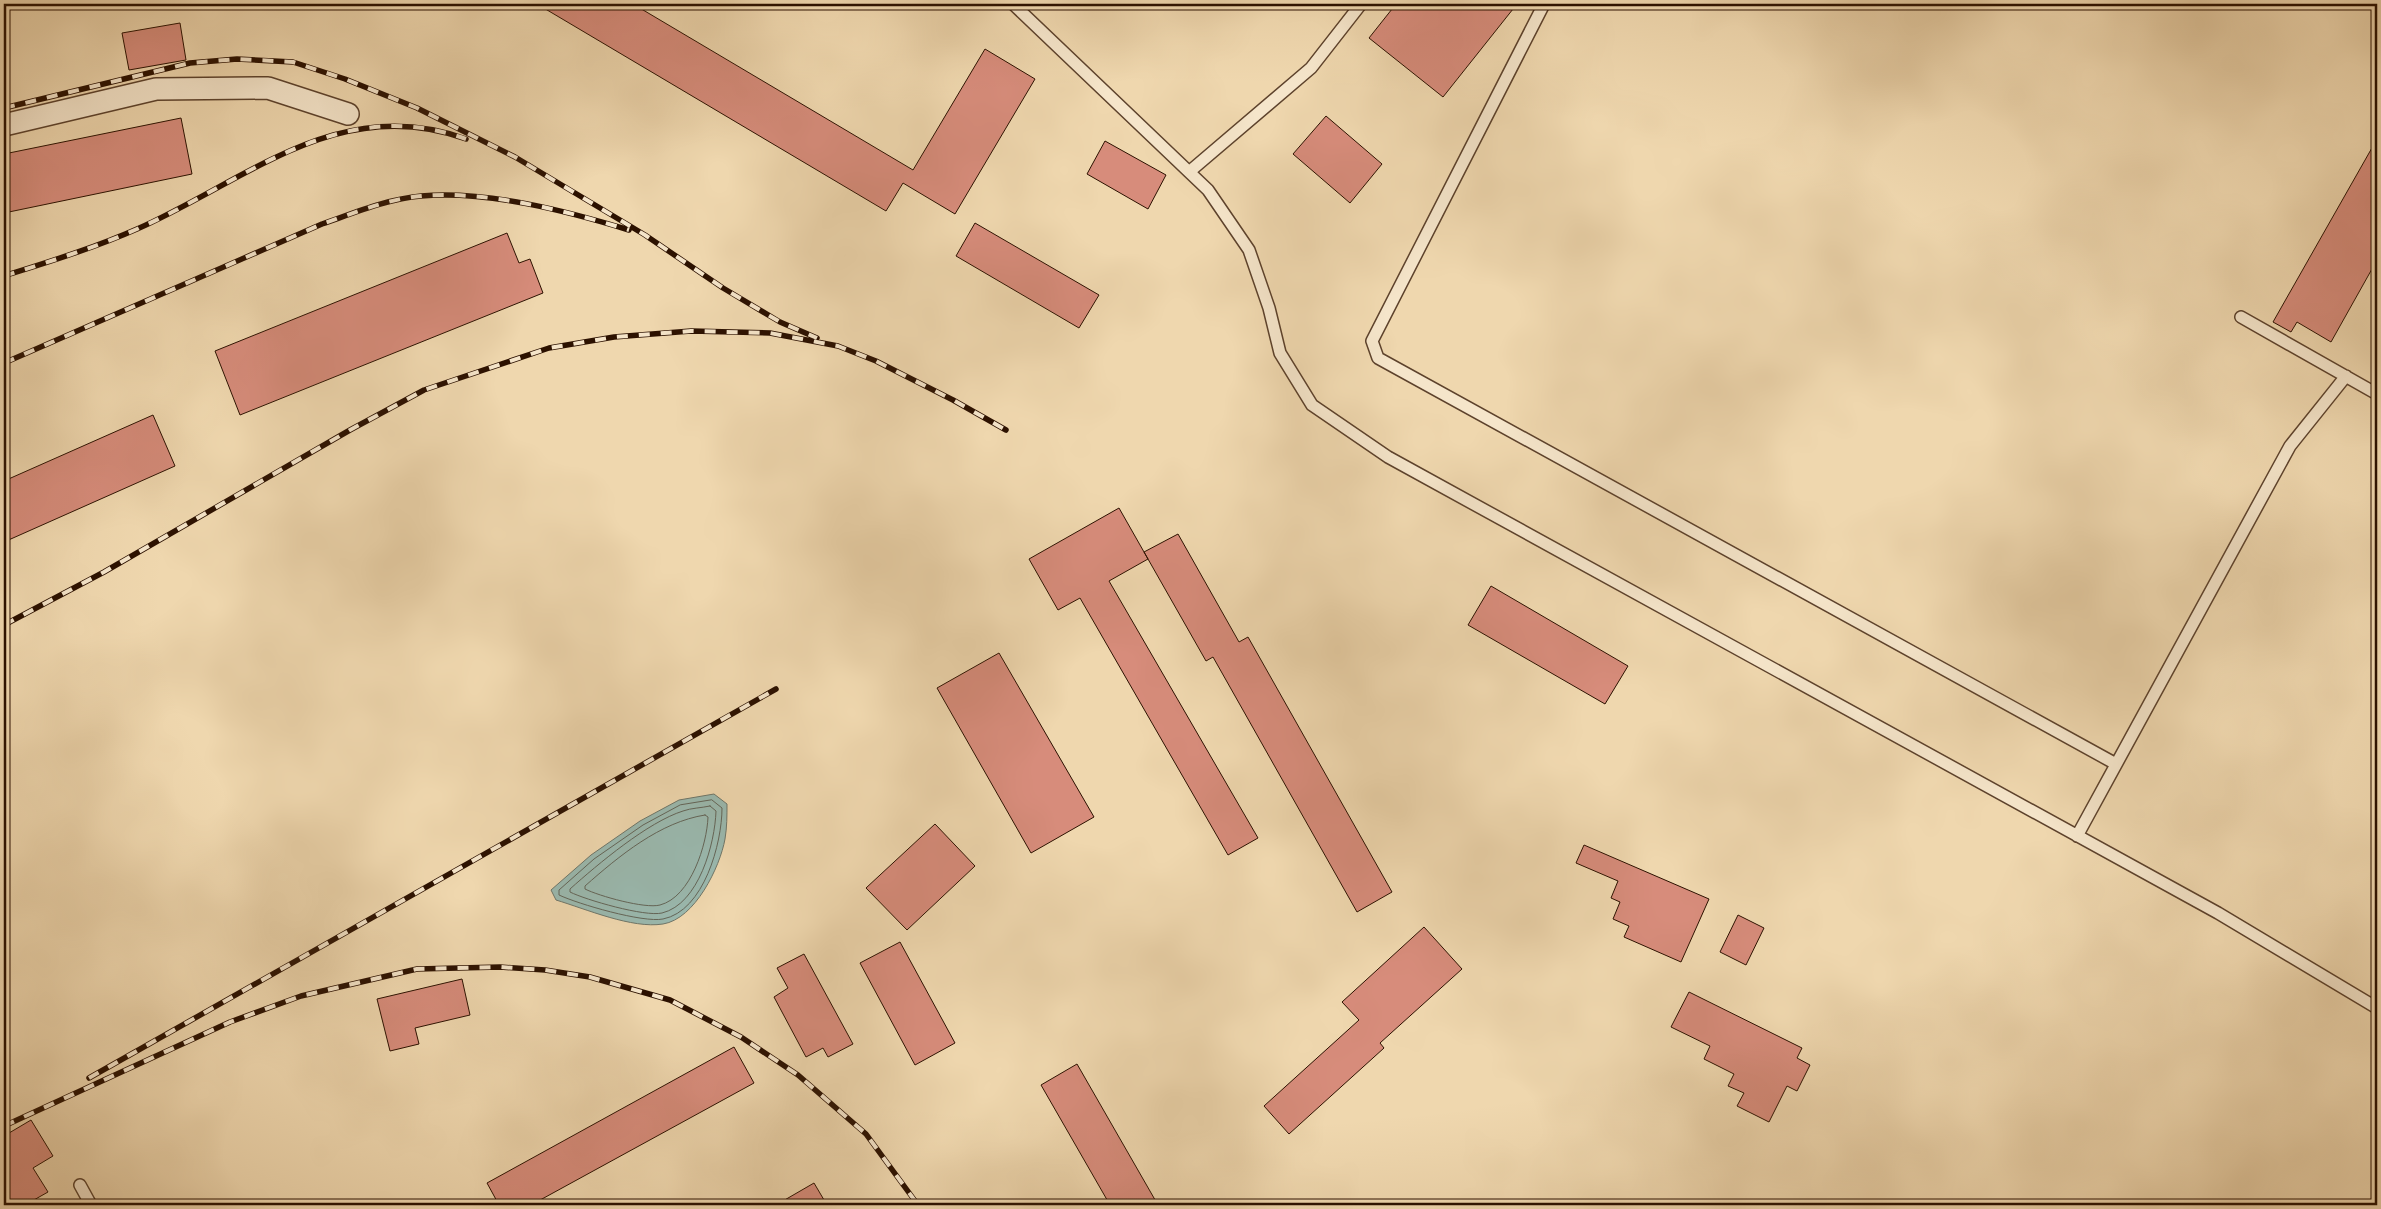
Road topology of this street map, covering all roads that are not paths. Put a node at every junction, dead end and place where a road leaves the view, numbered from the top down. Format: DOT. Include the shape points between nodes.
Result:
graph roads {
  1 [pos="1013,4"];
  2 [pos="1362,4"];
  3 [pos="1544,4"];
  4 [pos="348,114"];
  5 [pos="4,125"];
  6 [pos="1189,172"];
  7 [pos="2241,317"];
  8 [pos="2346,376"];
  9 [pos="2377,394"];
  10 [pos="2116,764"];
  11 [pos="2077,836"];
  12 [pos="2377,1008"];
  13 [pos="80,1186"];
  14 [pos="91,1205"];
  1 -- 6 [label="lane"];
  2 -- 6 [label="lane" via="1311,68"];
  3 -- 10 [label="lane" via="1372,341 1378,358"];
  4 -- 5 [label="street" via="268,88 156,89"];
  6 -- 11 [label="lane" via="1208,190 1249,250 1280,353 1312,405 1388,457"];
  7 -- 8 [label="lane"];
  8 -- 9 [label="lane"];
  8 -- 10 [label="lane" via="2290,446"];
  10 -- 11 [label="lane"];
  11 -- 12 [label="lane" via="2218,913"];
  13 -- 14 [label="lane"];
}
